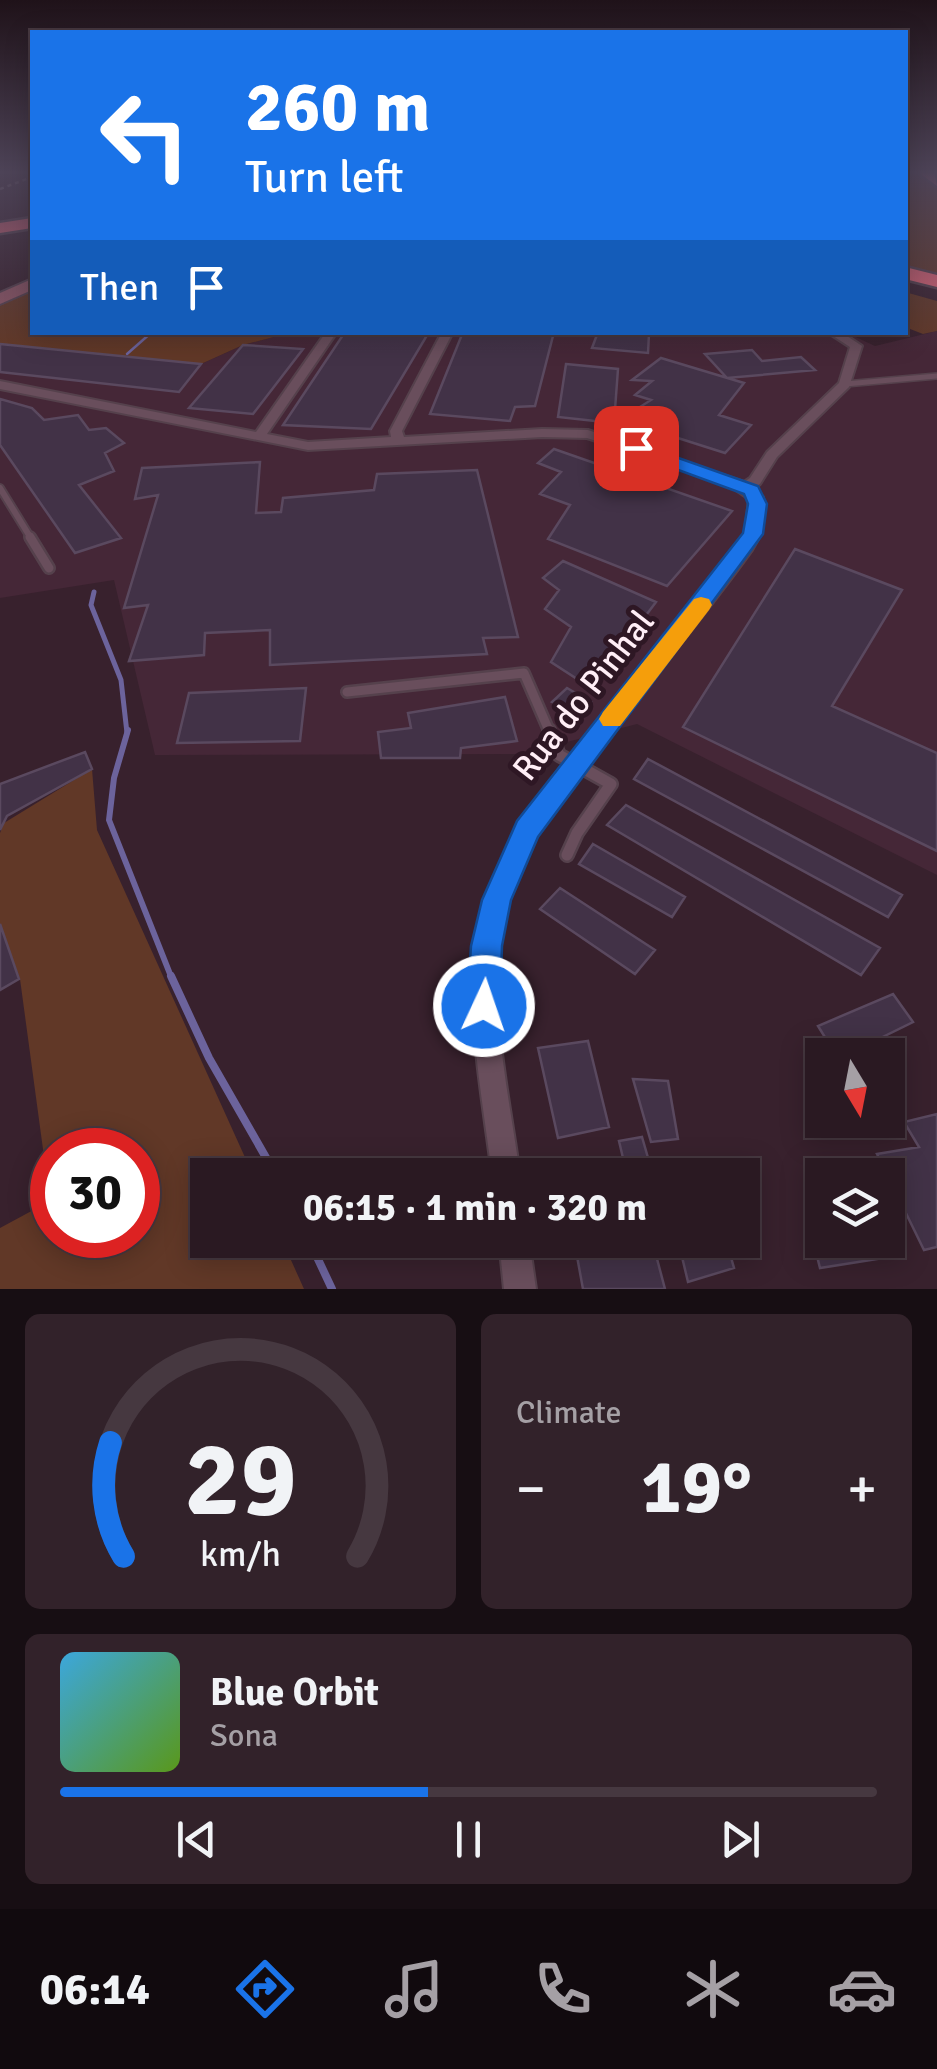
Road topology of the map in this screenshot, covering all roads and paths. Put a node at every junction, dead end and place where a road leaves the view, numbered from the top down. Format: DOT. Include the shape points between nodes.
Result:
graph roads {
  1 [pos="908,275"];
  2 [pos="937,281"];
  3 [pos="30,285"];
  4 [pos="0,299"];
  5 [pos="330,335"];
  6 [pos="446,335"];
  7 [pos="837,335"];
  8 [pos="937,376"];
  9 [pos="844,384"];
  10 [pos="0,386"];
  11 [pos="258,438"];
  12 [pos="398,442"];
  13 [pos="746,487"];
  14 [pos="0,488"];
  15 [pos="50,568"];
  16 [pos="347,692"];
  17 [pos="576,764"];
  18 [pos="567,855"];
  19 [pos="504,1158"];
  20 [pos="516,1258"];
  21 [pos="520,1289"];
  1 -- 2 [label="highway"];
  3 -- 4 [label="main road"];
  5 -- 11 [label="street"];
  6 -- 12 [label="street" via="396,431"];
  7 -- 9 [label="street" via="856,346"];
  8 -- 9 [label="lane"];
  9 -- 13 [label="street"];
  10 -- 11 [label="street"];
  11 -- 12 [label="street" via="308,446"];
  12 -- 13 [label="street" via="588,434"];
  13 -- 17 [label="street, Rua do Pinhal" via="758,504 744,550"];
  14 -- 15 [label="lane"];
  16 -- 17 [label="lane" via="524,673 559,755"];
  17 -- 18 [label="lane" via="612,784"];
  17 -- 19 [label="street, Rua do Pinhal" via="510,863 486,946 484,1006"];
  20 -- 21 [label="street"];
}
